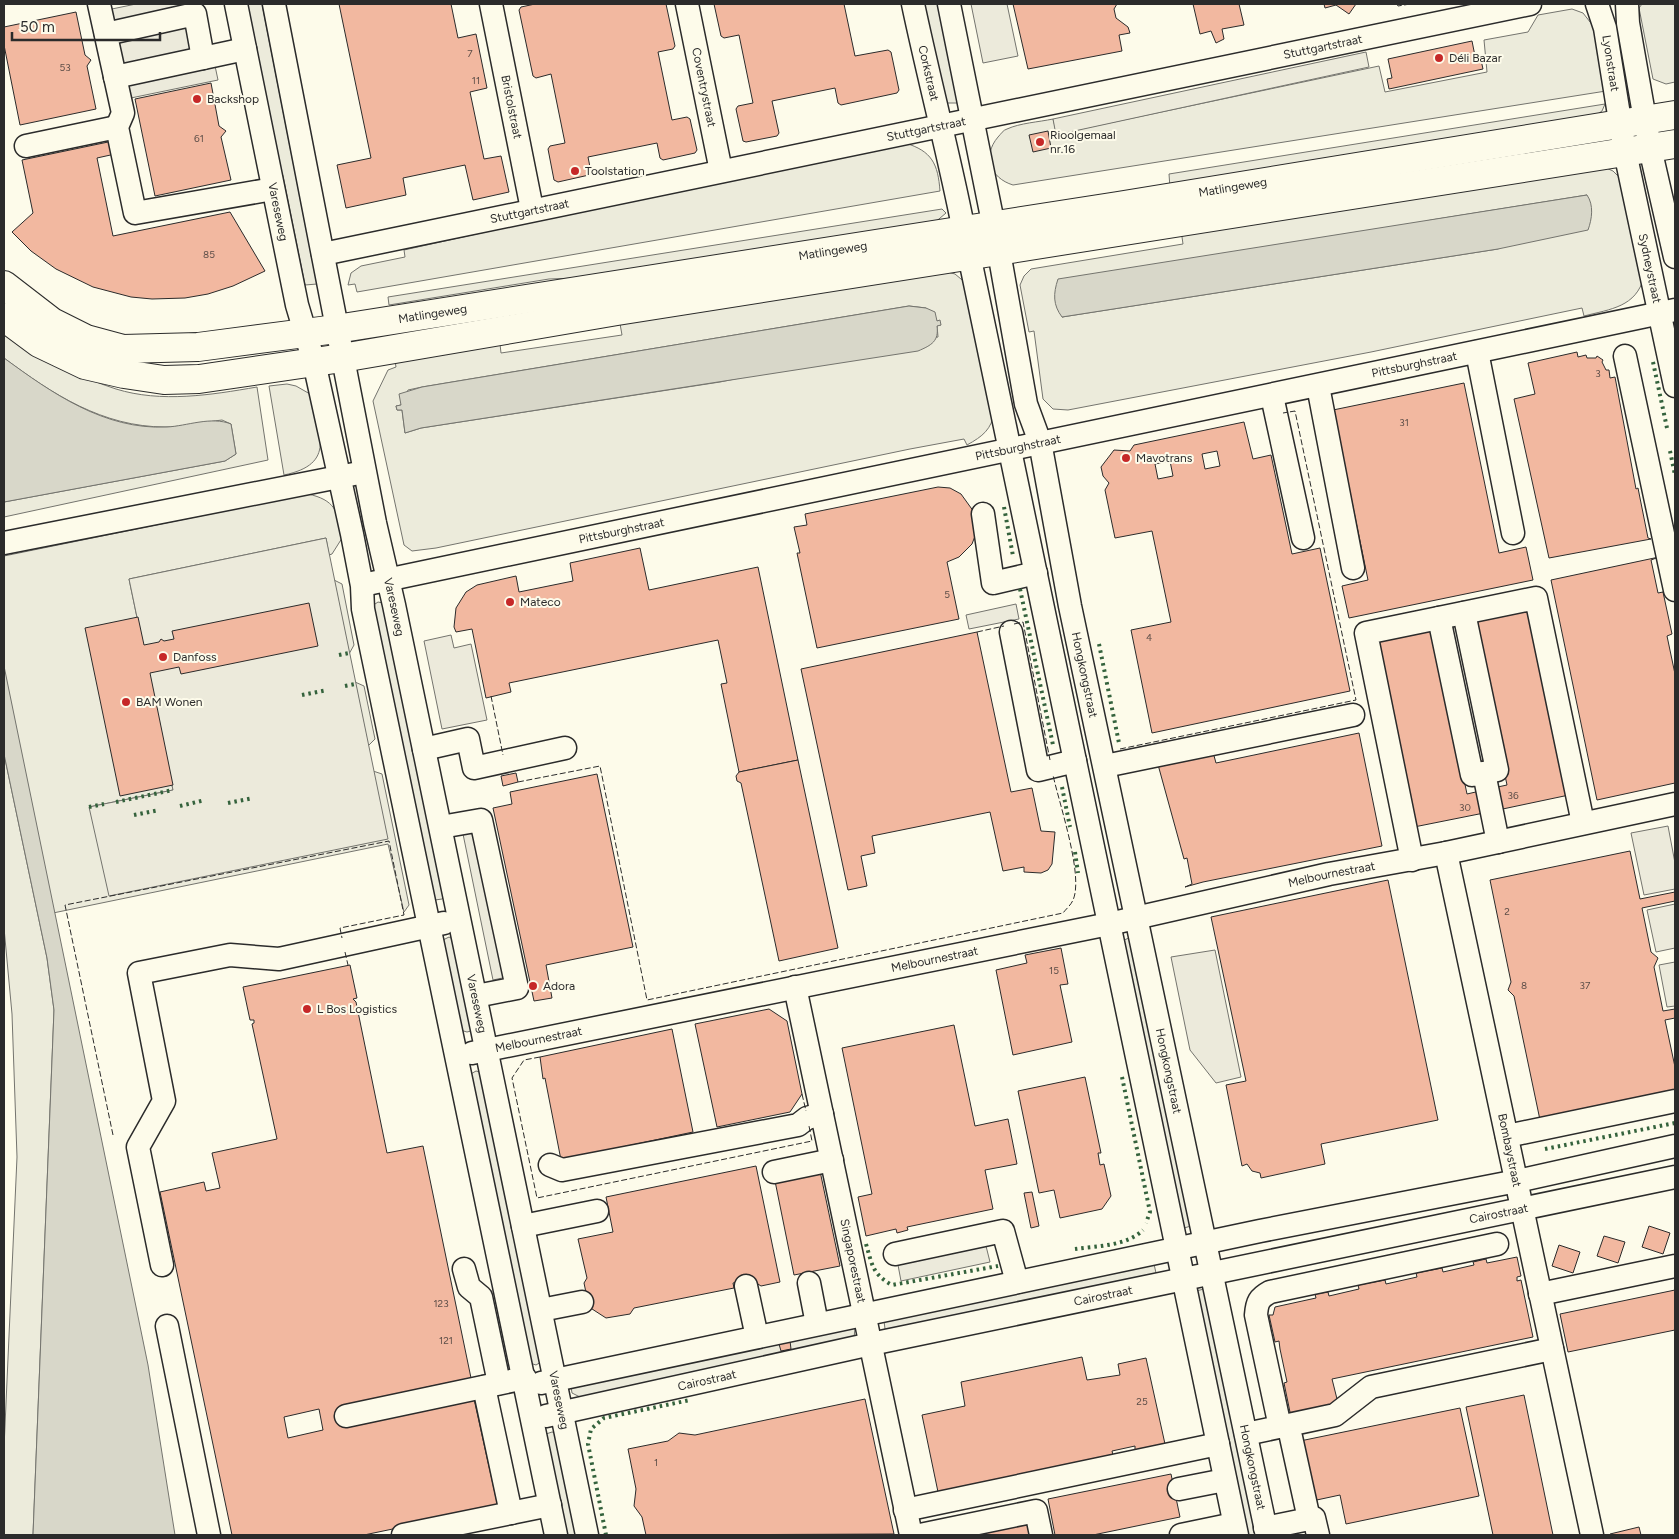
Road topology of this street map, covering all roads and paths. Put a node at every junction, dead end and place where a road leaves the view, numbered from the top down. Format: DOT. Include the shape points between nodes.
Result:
graph roads {
  1 [pos="100,4"];
  2 [pos="236,4"];
  3 [pos="274,4"];
  4 [pos="491,4"];
  5 [pos="687,4"];
  6 [pos="913,4"];
  7 [pos="949,4"];
  8 [pos="1530,4"];
  9 [pos="1597,4"];
  10 [pos="1627,4"];
  11 [pos="106,34"];
  12 [pos="245,49"];
  13 [pos="203,58"];
  14 [pos="115,77"];
  15 [pos="1675,115"];
  16 [pos="972,120"];
  17 [pos="1633,121"];
  18 [pos="942,126"];
  19 [pos="117,127"];
  20 [pos="26,146"];
  21 [pos="1650,148"];
  22 [pos="721,171"];
  23 [pos="273,189"];
  24 [pos="532,209"];
  25 [pos="994,226"];
  26 [pos="963,230"];
  27 [pos="999,252"];
  28 [pos="323,254"];
  29 [pos="969,257"];
  30 [pos="1675,257"];
  31 [pos="4,285"];
  32 [pos="1668,311"];
  33 [pos="4,317"];
  34 [pos="336,329"];
  35 [pos="305,333"];
  36 [pos="1477,352"];
  37 [pos="1625,356"];
  38 [pos="342,358"];
  39 [pos="314,362"];
  40 [pos="1318,386"];
  41 [pos="1675,386"];
  42 [pos="1272,396"];
  43 [pos="1040,442"];
  44 [pos="1010,449"];
  45 [pos="364,472"];
  46 [pos="340,477"];
  47 [pos="983,514"];
  48 [pos="1513,533"];
  49 [pos="1303,538"];
  50 [pos="4,544"];
  51 [pos="1353,568"];
  52 [pos="1036,573"];
  53 [pos="387,580"];
  54 [pos="362,586"];
  55 [pos="1675,590"];
  56 [pos="1070,606"];
  57 [pos="1043,611"];
  58 [pos="1464,613"];
  59 [pos="1439,618"];
  60 [pos="1011,632"];
  61 [pos="1353,716"];
  62 [pos="424,748"];
  63 [pos="564,748"];
  64 [pos="1075,761"];
  65 [pos="1105,766"];
  66 [pos="1484,773"];
  67 [pos="1675,804"];
  68 [pos="1583,823"];
  69 [pos="441,827"];
  70 [pos="1498,842"];
  71 [pos="1446,853"];
  72 [pos="1412,860"];
  73 [pos="1138,918"];
  74 [pos="460,919"];
  75 [pos="1109,924"];
  76 [pos="431,926"];
  77 [pos="795,987"];
  78 [pos="476,996"];
  79 [pos="487,1050"];
  80 [pos="458,1056"];
  81 [pos="1675,1101"];
  82 [pos="822,1114"];
  83 [pos="1507,1136"];
  84 [pos="1667,1148"];
  85 [pos="832,1160"];
  86 [pos="550,1165"];
  87 [pos="774,1172"];
  88 [pos="1675,1178"];
  89 [pos="1517,1181"];
  90 [pos="1524,1209"];
  91 [pos="597,1211"];
  92 [pos="1448,1224"];
  93 [pos="523,1226"];
  94 [pos="1205,1243"];
  95 [pos="1497,1244"];
  96 [pos="1178,1248"];
  97 [pos="1455,1253"];
  98 [pos="895,1254"];
  99 [pos="162,1265"];
  100 [pos="1675,1266"];
  101 [pos="464,1269"];
  102 [pos="1212,1273"];
  103 [pos="1183,1278"];
  104 [pos="1017,1282"];
  105 [pos="809,1283"];
  106 [pos="746,1286"];
  107 [pos="1540,1294"];
  108 [pos="582,1302"];
  109 [pos="541,1310"];
  110 [pos="864,1314"];
  111 [pos="1257,1319"];
  112 [pos="817,1324"];
  113 [pos="1223,1325"];
  114 [pos="167,1326"];
  115 [pos="757,1337"];
  116 [pos="870,1344"];
  117 [pos="1552,1349"];
  118 [pos="555,1380"];
  119 [pos="526,1382"];
  120 [pos="491,1385"];
  121 [pos="561,1413"];
  122 [pos="346,1416"];
  123 [pos="532,1419"];
  124 [pos="1286,1432"];
  125 [pos="1246,1434"];
  126 [pos="1218,1444"];
  127 [pos="1225,1480"];
  128 [pos="1179,1489"];
  129 [pos="550,1505"];
  130 [pos="906,1510"];
  131 [pos="511,1513"];
  132 [pos="1313,1527"];
  133 [pos="1236,1530"];
  134 [pos="1266,1531"];
  135 [pos="1188,1534"];
  136 [pos="209,1535"];
  137 [pos="403,1535"];
  138 [pos="556,1535"];
  139 [pos="587,1535"];
  140 [pos="911,1535"];
  141 [pos="920,1535"];
  142 [pos="1041,1535"];
  143 [pos="1592,1535"];
  1 -- 11 [label="street"];
  2 -- 12 [label="street, Vareseweg"];
  3 -- 28 [label="street, Vareseweg"];
  4 -- 24 [label="street, Bristolstraat"];
  5 -- 22 [label="street, Coventrystraat"];
  6 -- 18 [label="street, Corkstraat" via="930,88"];
  7 -- 16 [label="street"];
  8 -- 16 [label="street, Stuttgartstraat"];
  9 -- 17 [label="street, Lyonstraat"];
  10 -- 17 [label="street, Lyonstraat"];
  11 -- 13 [label="street" via="195,14"];
  11 -- 14 [label="street"];
  12 -- 13 [label="street"];
  12 -- 23 [label="street, Vareseweg"];
  13 -- 14 [label="street"];
  14 -- 19 [label="street" via="122,114"];
  15 -- 17 [label="main road, Matlingeweg"];
  16 -- 18 [label="street, Stuttgartstraat"];
  16 -- 25 [label="street"];
  17 -- 21 [label="street"];
  17 -- 25 [label="main road, Matlingeweg"];
  18 -- 22 [label="street, Stuttgartstraat"];
  18 -- 26 [label="street, Corkstraat"];
  19 -- 20 [label="street"];
  19 -- 23 [label="street" via="136,213"];
  21 -- 27 [label="main road"];
  21 -- 30 [label="street"];
  21 -- 32 [label="street, Sydneystraat"];
  22 -- 24 [label="street, Stuttgartstraat"];
  23 -- 35 [label="street, Vareseweg"];
  24 -- 28 [label="street, Stuttgartstraat"];
  25 -- 26 [label="main road, Matlingeweg"];
  25 -- 27 [label="street, Hongkongstraat"];
  26 -- 29 [label="street, Corkstraat"];
  26 -- 34 [label="main road, Matlingeweg"];
  27 -- 29 [label="main road"];
  27 -- 43 [label="street, Hongkongstraat" via="1026,404"];
  28 -- 34 [label="street, Vareseweg"];
  29 -- 38 [label="main road" via="616,311"];
  29 -- 44 [label="street"];
  31 -- 35 [label="main road, Matlingeweg" via="52,322 86,338 123,349 198,347"];
  32 -- 36 [label="street, Pittsburghstraat"];
  32 -- 41 [label="street, Sydneystraat"];
  33 -- 39 [label="main road" via="39,343 85,365 164,380 199,379"];
  34 -- 35 [label="main road, Matlingeweg"];
  34 -- 38 [label="street, Vareseweg"];
  35 -- 39 [label="street, Vareseweg"];
  36 -- 40 [label="street, Pittsburghstraat"];
  36 -- 48 [label="street"];
  37 -- 55 [label="street"];
  38 -- 39 [label="main road"];
  38 -- 45 [label="street, Vareseweg"];
  39 -- 46 [label="street, Vareseweg"];
  40 -- 42 [label="street, Pittsburghstraat"];
  40 -- 51 [label="street"];
  42 -- 43 [label="street, Pittsburghstraat"];
  42 -- 49 [label="street"];
  43 -- 44 [label="street, Pittsburghstraat"];
  43 -- 56 [label="street, Hongkongstraat"];
  44 -- 52 [label="street"];
  44 -- 53 [label="street, Pittsburghstraat"];
  45 -- 46 [label="street"];
  45 -- 53 [label="street, Vareseweg"];
  46 -- 50 [label="street"];
  46 -- 54 [label="street, Vareseweg"];
  47 -- 52 [label="street" via="993,583"];
  52 -- 57 [label="street"];
  53 -- 54 [label="street, Pittsburghstraat"];
  53 -- 62 [label="street, Vareseweg"];
  54 -- 76 [label="street, Vareseweg" via="363,609"];
  56 -- 57 [label="street"];
  56 -- 65 [label="street, Hongkongstraat"];
  57 -- 64 [label="street"];
  58 -- 59 [label="street"];
  58 -- 66 [label="street" via="1497,770"];
  58 -- 68 [label="street" via="1536,598"];
  59 -- 66 [label="street" via="1472,775"];
  59 -- 72 [label="street" via="1366,633"];
  60 -- 64 [label="street" via="1038,770"];
  61 -- 65 [label="street"];
  62 -- 63 [label="street" via="468,739 474,768"];
  62 -- 69 [label="street, Vareseweg"];
  64 -- 75 [label="street"];
  65 -- 73 [label="street, Hongkongstraat"];
  66 -- 70 [label="street"];
  67 -- 68 [label="street, Melbournestraat"];
  68 -- 70 [label="street, Melbournestraat"];
  69 -- 74 [label="street, Vareseweg"];
  69 -- 78 [label="street" via="481,820 517,988"];
  70 -- 71 [label="street, Melbournestraat"];
  71 -- 72 [label="street, Melbournestraat"];
  71 -- 83 [label="street, Bombaystraat"];
  72 -- 73 [label="street, Melbournestraat" via="1329,874"];
  73 -- 75 [label="street, Melbournestraat"];
  73 -- 94 [label="street, Hongkongstraat"];
  74 -- 76 [label="street"];
  74 -- 78 [label="street, Vareseweg"];
  75 -- 77 [label="street, Melbournestraat"];
  75 -- 96 [label="street"];
  76 -- 80 [label="street, Vareseweg"];
  76 -- 99 [label="street" via="279,959 230,955 139,973 164,1100 138,1147"];
  77 -- 79 [label="street, Melbournestraat"];
  77 -- 82 [label="street, Singaporestraat"];
  78 -- 79 [label="street, Vareseweg"];
  79 -- 80 [label="street, Melbournestraat"];
  79 -- 93 [label="street, Vareseweg"];
  80 -- 119 [label="street, Vareseweg"];
  81 -- 83 [label="street"];
  82 -- 85 [label="street, Singaporestraat"];
  82 -- 86 [label="street" via="807,1118 798,1125 562,1170"];
  83 -- 89 [label="street, Bombaystraat"];
  84 -- 88 [label="street, Cairostraat"];
  84 -- 89 [label="street, Cairostraat"];
  85 -- 87 [label="street"];
  85 -- 110 [label="street, Singaporestraat"];
  88 -- 90 [label="street, Cairostraat"];
  89 -- 90 [label="street, Bombaystraat"];
  89 -- 94 [label="street, Cairostraat"];
  90 -- 92 [label="street, Cairostraat"];
  90 -- 107 [label="street, Bombaystraat"];
  91 -- 93 [label="street"];
  92 -- 97 [label="street"];
  92 -- 102 [label="street, Cairostraat"];
  93 -- 109 [label="street, Vareseweg"];
  94 -- 96 [label="street, Cairostraat"];
  94 -- 102 [label="street, Hongkongstraat"];
  95 -- 97 [label="street"];
  96 -- 103 [label="street"];
  96 -- 104 [label="street, Cairostraat"];
  97 -- 111 [label="street" via="1270,1292 1256,1305"];
  98 -- 104 [label="street" via="1003,1230"];
  100 -- 107 [label="street"];
  101 -- 120 [label="street" via="469,1288 481,1297"];
  102 -- 103 [label="street, Cairostraat"];
  102 -- 113 [label="street, Hongkongstraat"];
  103 -- 116 [label="street, Cairostraat"];
  103 -- 126 [label="street"];
  104 -- 110 [label="street, Cairostraat"];
  105 -- 112 [label="street"];
  106 -- 115 [label="street"];
  107 -- 117 [label="street, Bombaystraat"];
  108 -- 109 [label="street"];
  109 -- 118 [label="street, Vareseweg"];
  110 -- 112 [label="street, Cairostraat"];
  110 -- 116 [label="street, Singaporestraat"];
  111 -- 113 [label="street"];
  111 -- 124 [label="street"];
  112 -- 115 [label="street, Cairostraat"];
  113 -- 125 [label="street, Hongkongstraat"];
  114 -- 136 [label="street"];
  115 -- 118 [label="street, Cairostraat"];
  116 -- 121 [label="street, Cairostraat"];
  116 -- 130 [label="street, Singaporestraat"];
  117 -- 124 [label="street" via="1370,1387 1335,1415"];
  117 -- 143 [label="street, Bombaystraat"];
  118 -- 119 [label="street, Cairostraat"];
  118 -- 121 [label="street, Vareseweg"];
  119 -- 120 [label="street, Cairostraat"];
  119 -- 123 [label="street, Vareseweg"];
  120 -- 122 [label="street, Cairostraat"];
  120 -- 131 [label="street"];
  121 -- 123 [label="street, Cairostraat"];
  121 -- 139 [label="street, Vareseweg"];
  123 -- 129 [label="street, Vareseweg"];
  124 -- 125 [label="street"];
  124 -- 132 [label="street"];
  125 -- 134 [label="street, Hongkongstraat"];
  126 -- 127 [label="street"];
  126 -- 130 [label="street"];
  127 -- 128 [label="street"];
  127 -- 133 [label="street"];
  129 -- 131 [label="street"];
  129 -- 138 [label="street, Vareseweg"];
  130 -- 140 [label="street, Singaporestraat"];
  131 -- 137 [label="street"];
  132 -- 134 [label="street"];
  133 -- 135 [label="street"];
  141 -- 142 [label="street" via="1036,1511"];
}
